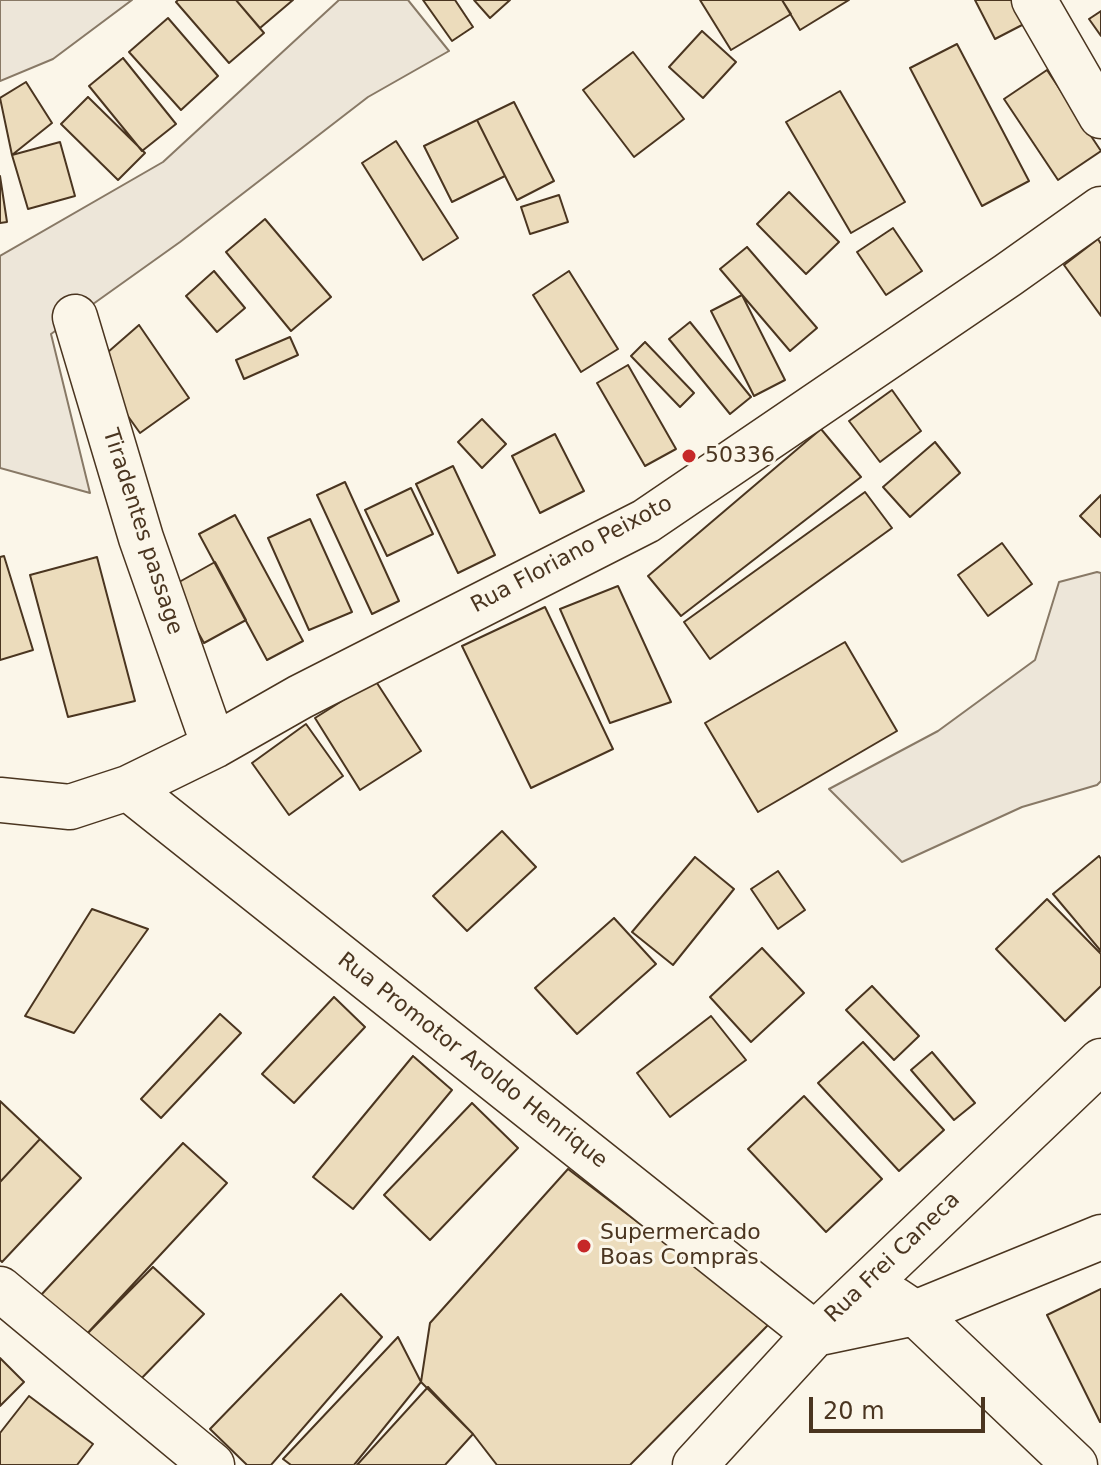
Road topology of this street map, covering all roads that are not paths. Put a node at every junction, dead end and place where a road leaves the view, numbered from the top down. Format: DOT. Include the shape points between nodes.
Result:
graph roads {
  1 [pos="1034,0"];
  2 [pos="1101,116"];
  3 [pos="1101,209"];
  4 [pos="75,317"];
  5 [pos="214,746"];
  6 [pos="128,788"];
  7 [pos="0,800"];
  8 [pos="1101,1061"];
  9 [pos="1101,1237"];
  10 [pos="869,1281"];
  11 [pos="0,1289"];
  12 [pos="915,1313"];
  13 [pos="815,1334"];
  14 [pos="212,1465"];
  15 [pos="695,1465"];
  16 [pos="1075,1465"];
  1 -- 2 [label="street"];
  3 -- 5 [label="street, Rua Floriano Peixoto" via="646,521"];
  4 -- 5 [label="street, Tiradentes passage" via="141,538"];
  5 -- 6 [label="street, Rua Floriano Peixoto"];
  6 -- 7 [label="street, Rua Floriano Peixoto" via="70,807"];
  6 -- 13 [label="street, Rua Promotor Aroldo Henrique"];
  8 -- 10 [label="street, Rua Frei Caneca"];
  9 -- 12 [label="street"];
  10 -- 12 [label="street"];
  10 -- 13 [label="street, Rua Frei Caneca"];
  11 -- 14 [label="street"];
  12 -- 13 [label="street"];
  12 -- 16 [label="street"];
  13 -- 15 [label="street, Rua Frei Caneca"];
}
